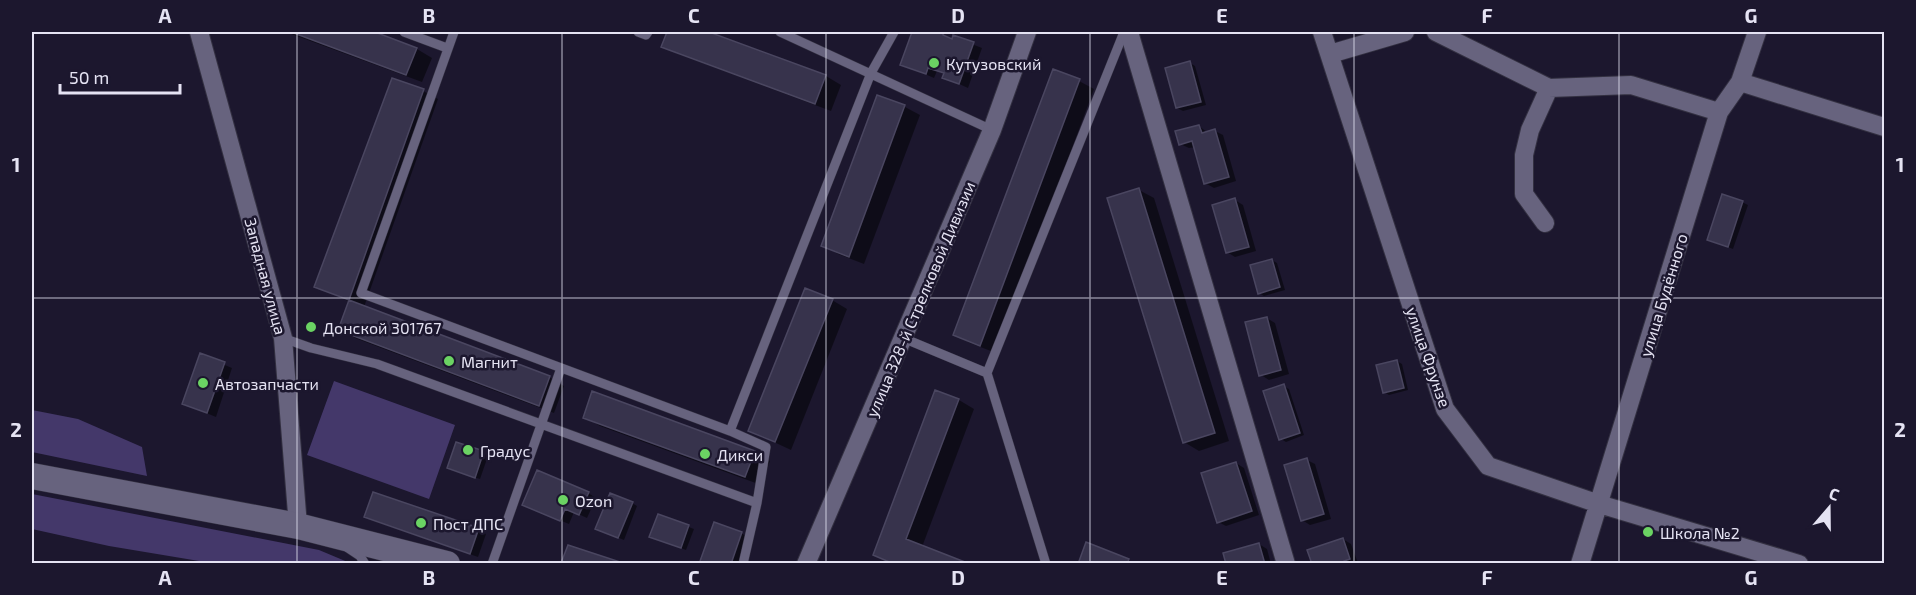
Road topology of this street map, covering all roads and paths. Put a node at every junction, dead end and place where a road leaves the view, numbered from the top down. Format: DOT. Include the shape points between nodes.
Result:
graph roads {
  1 [pos="199,32"];
  2 [pos="404,32"];
  3 [pos="454,32"];
  4 [pos="638,32"];
  5 [pos="648,32"];
  6 [pos="780,32"];
  7 [pos="894,32"];
  8 [pos="1027,32"];
  9 [pos="1124,32"];
  10 [pos="1130,32"];
  11 [pos="1323,32"];
  12 [pos="1405,32"];
  13 [pos="1436,32"];
  14 [pos="1757,32"];
  15 [pos="447,48"];
  16 [pos="1330,54"];
  17 [pos="871,73"];
  18 [pos="1740,82"];
  19 [pos="1549,88"];
  20 [pos="1719,112"];
  21 [pos="1884,127"];
  22 [pos="992,130"];
  23 [pos="1545,223"];
  24 [pos="283,338"];
  25 [pos="903,338"];
  26 [pos="561,368"];
  27 [pos="987,373"];
  28 [pos="542,423"];
  29 [pos="730,431"];
  30 [pos="32,476"];
  31 [pos="757,503"];
  32 [pos="1599,504"];
  33 [pos="298,526"];
  34 [pos="327,533"];
  35 [pos="410,559"];
  36 [pos="365,564"];
  37 [pos="447,564"];
  38 [pos="492,564"];
  39 [pos="743,564"];
  40 [pos="806,564"];
  41 [pos="1046,564"];
  42 [pos="1286,564"];
  43 [pos="1580,564"];
  44 [pos="1799,564"];
  1 -- 24 [label="street, Западная улица"];
  2 -- 15 [label="lane"];
  3 -- 15 [label="lane"];
  4 -- 5 [label="lane"];
  6 -- 17 [label="lane"];
  7 -- 17 [label="lane"];
  8 -- 22 [label="street, улица 328-й Стрелковой Дивизии"];
  9 -- 27 [label="lane"];
  10 -- 42 [label="street"];
  11 -- 16 [label="street, улица Фрунзе"];
  12 -- 16 [label="street"];
  13 -- 19 [label="street"];
  14 -- 18 [label="street, улица Будённого"];
  15 -- 26 [label="lane" via="361,294"];
  16 -- 32 [label="street, улица Фрунзе" via="1445,409 1488,466"];
  17 -- 22 [label="lane"];
  17 -- 29 [label="lane"];
  18 -- 20 [label="street, улица Будённого"];
  18 -- 21 [label="street"];
  19 -- 20 [label="street" via="1631,85"];
  19 -- 23 [label="street" via="1530,130 1524,155 1524,194"];
  20 -- 32 [label="street, улица Будённого"];
  22 -- 25 [label="street, улица 328-й Стрелковой Дивизии"];
  24 -- 28 [label="lane" via="377,364"];
  24 -- 33 [label="street, Западная улица"];
  25 -- 27 [label="lane"];
  25 -- 40 [label="street, улица 328-й Стрелковой Дивизии"];
  26 -- 28 [label="lane"];
  26 -- 29 [label="lane"];
  27 -- 41 [label="lane"];
  28 -- 31 [label="lane"];
  28 -- 38 [label="lane"];
  29 -- 31 [label="lane" via="766,447"];
  30 -- 33 [label="main road"];
  31 -- 39 [label="lane"];
  32 -- 43 [label="street, улица Будённого"];
  32 -- 44 [label="street, улица Фрунзе"];
  33 -- 34 [label="main road"];
  34 -- 35 [label="main road"];
  34 -- 36 [label="lane" via="360,556"];
  35 -- 37 [label="main road"];
}
